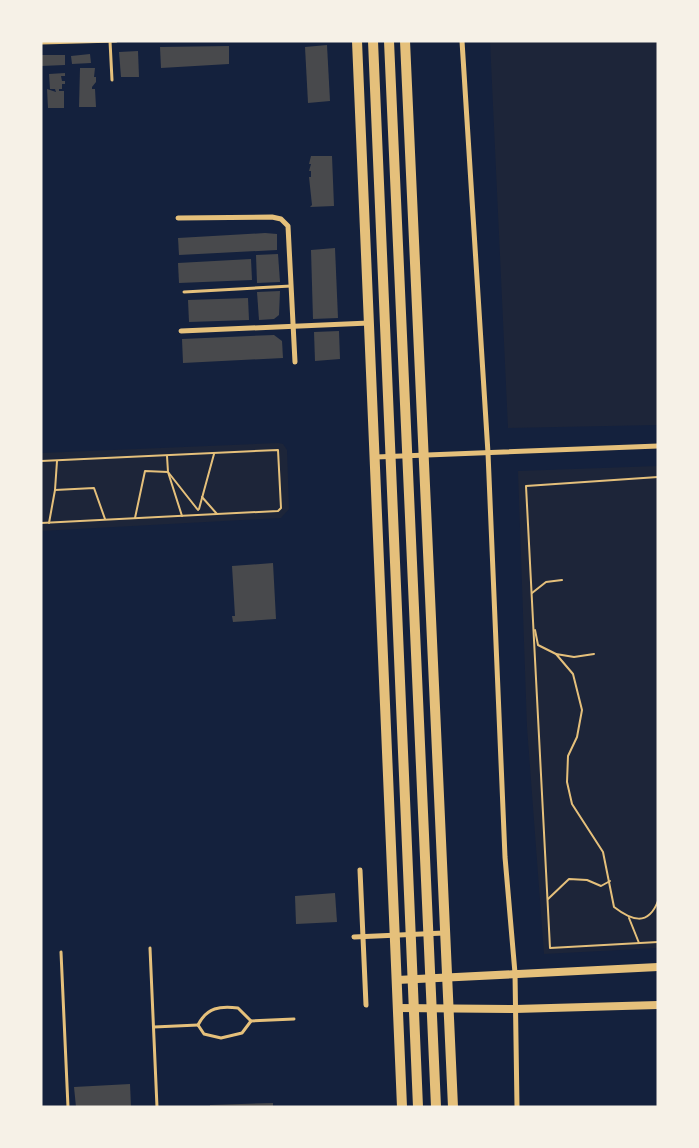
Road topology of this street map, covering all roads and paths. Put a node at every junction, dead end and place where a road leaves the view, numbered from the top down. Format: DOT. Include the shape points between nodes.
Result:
graph roads {
  1 [pos="110,41"];
  2 [pos="116,41"];
  3 [pos="357,41"];
  4 [pos="373,41"];
  5 [pos="389,41"];
  6 [pos="405,41"];
  7 [pos="462,41"];
  8 [pos="41,43"];
  9 [pos="112,80"];
  10 [pos="178,218"];
  11 [pos="291,286"];
  12 [pos="184,292"];
  13 [pos="370,323"];
  14 [pos="293,327"];
  15 [pos="181,331"];
  16 [pos="295,362"];
  17 [pos="658,446"];
  18 [pos="488,453"];
  19 [pos="214,454"];
  20 [pos="425,455"];
  21 [pos="168,456"];
  22 [pos="409,456"];
  23 [pos="376,457"];
  24 [pos="392,457"];
  25 [pos="57,460"];
  26 [pos="41,461"];
  27 [pos="168,472"];
  28 [pos="658,477"];
  29 [pos="55,490"];
  30 [pos="202,497"];
  31 [pos="218,514"];
  32 [pos="182,516"];
  33 [pos="135,518"];
  34 [pos="105,520"];
  35 [pos="41,523"];
  36 [pos="49,523"];
  37 [pos="562,580"];
  38 [pos="532,593"];
  39 [pos="533,622"];
  40 [pos="556,654"];
  41 [pos="594,654"];
  42 [pos="360,870"];
  43 [pos="610,881"];
  44 [pos="548,899"];
  45 [pos="658,901"];
  46 [pos="629,918"];
  47 [pos="444,933"];
  48 [pos="428,934"];
  49 [pos="411,935"];
  50 [pos="395,936"];
  51 [pos="354,937"];
  52 [pos="363,937"];
  53 [pos="658,942"];
  54 [pos="639,943"];
  55 [pos="150,948"];
  56 [pos="61,952"];
  57 [pos="658,967"];
  58 [pos="515,973"];
  59 [pos="430,979"];
  60 [pos="446,979"];
  61 [pos="397,980"];
  62 [pos="413,980"];
  63 [pos="366,1005"];
  64 [pos="658,1005"];
  65 [pos="431,1007"];
  66 [pos="447,1007"];
  67 [pos="398,1008"];
  68 [pos="414,1008"];
  69 [pos="515,1009"];
  70 [pos="294,1018"];
  71 [pos="251,1020"];
  72 [pos="198,1025"];
  73 [pos="154,1027"];
  74 [pos="68,1107"];
  75 [pos="157,1107"];
  76 [pos="402,1107"];
  77 [pos="418,1107"];
  78 [pos="436,1107"];
  79 [pos="453,1107"];
  80 [pos="517,1107"];
  1 -- 2 [label="lane"];
  1 -- 8 [label="lane"];
  1 -- 9 [label="lane"];
  3 -- 13 [label="main road"];
  4 -- 24 [label="main road"];
  5 -- 22 [label="main road"];
  6 -- 20 [label="main road"];
  7 -- 18 [label="street"];
  10 -- 11 [label="street" via="281,219 289,230"];
  11 -- 12 [label="lane"];
  11 -- 14 [label="street"];
  13 -- 14 [label="street"];
  13 -- 23 [label="main road"];
  14 -- 15 [label="street"];
  14 -- 16 [label="street"];
  17 -- 18 [label="street"];
  18 -- 20 [label="street"];
  18 -- 58 [label="street" via="499,748"];
  19 -- 21 [label="path"];
  19 -- 30 [label="path"];
  19 -- 31 [label="path" via="279,452 280,510"];
  20 -- 22 [label="street"];
  20 -- 47 [label="main road"];
  21 -- 25 [label="path"];
  21 -- 27 [label="path"];
  22 -- 24 [label="street"];
  22 -- 48 [label="main road"];
  23 -- 24 [label="street"];
  23 -- 50 [label="main road"];
  24 -- 49 [label="main road"];
  25 -- 26 [label="path"];
  25 -- 29 [label="path"];
  27 -- 30 [label="path" via="198,510"];
  27 -- 32 [label="path"];
  27 -- 33 [label="path" via="145,472"];
  28 -- 38 [label="path" via="526,486"];
  29 -- 34 [label="path" via="94,488"];
  29 -- 36 [label="path"];
  30 -- 31 [label="path"];
  31 -- 32 [label="path"];
  32 -- 33 [label="path"];
  33 -- 34 [label="path"];
  34 -- 36 [label="path"];
  35 -- 36 [label="path"];
  37 -- 38 [label="path" via="546,582"];
  38 -- 39 [label="path"];
  39 -- 40 [label="path" via="538,645"];
  39 -- 44 [label="path"];
  40 -- 41 [label="path" via="574,657"];
  40 -- 43 [label="path" via="573,674 582,710 577,737 568,756 567,782 572,804 603,852"];
  42 -- 52 [label="street"];
  43 -- 44 [label="path" via="601,886 587,880 569,879"];
  43 -- 46 [label="path" via="614,907"];
  44 -- 54 [label="path" via="550,948"];
  45 -- 46 [label="path" via="654,911 643,919"];
  46 -- 54 [label="path"];
  47 -- 48 [label="street"];
  47 -- 60 [label="main road"];
  48 -- 49 [label="street"];
  48 -- 59 [label="main road"];
  49 -- 50 [label="street"];
  49 -- 62 [label="main road"];
  50 -- 52 [label="street"];
  50 -- 61 [label="main road"];
  51 -- 52 [label="street"];
  52 -- 63 [label="street"];
  53 -- 54 [label="path"];
  55 -- 73 [label="lane"];
  56 -- 74 [label="lane"];
  57 -- 58 [label="street"];
  58 -- 60 [label="street"];
  58 -- 69 [label="street"];
  59 -- 60 [label="street"];
  59 -- 62 [label="street"];
  59 -- 65 [label="main road"];
  60 -- 66 [label="main road"];
  61 -- 62 [label="street"];
  61 -- 67 [label="main road"];
  62 -- 68 [label="main road"];
  64 -- 69 [label="street"];
  65 -- 66 [label="street"];
  65 -- 68 [label="street"];
  65 -- 78 [label="main road"];
  66 -- 69 [label="street"];
  66 -- 79 [label="main road"];
  67 -- 68 [label="street"];
  67 -- 76 [label="main road"];
  68 -- 77 [label="main road"];
  69 -- 80 [label="street"];
  70 -- 71 [label="lane"];
  71 -- 72 [label="lane" via="242,1033 221,1038 204,1034"];
  71 -- 72 [label="lane" via="238,1008 221,1006 203,1015"];
  72 -- 73 [label="lane"];
  73 -- 75 [label="lane"];
}
